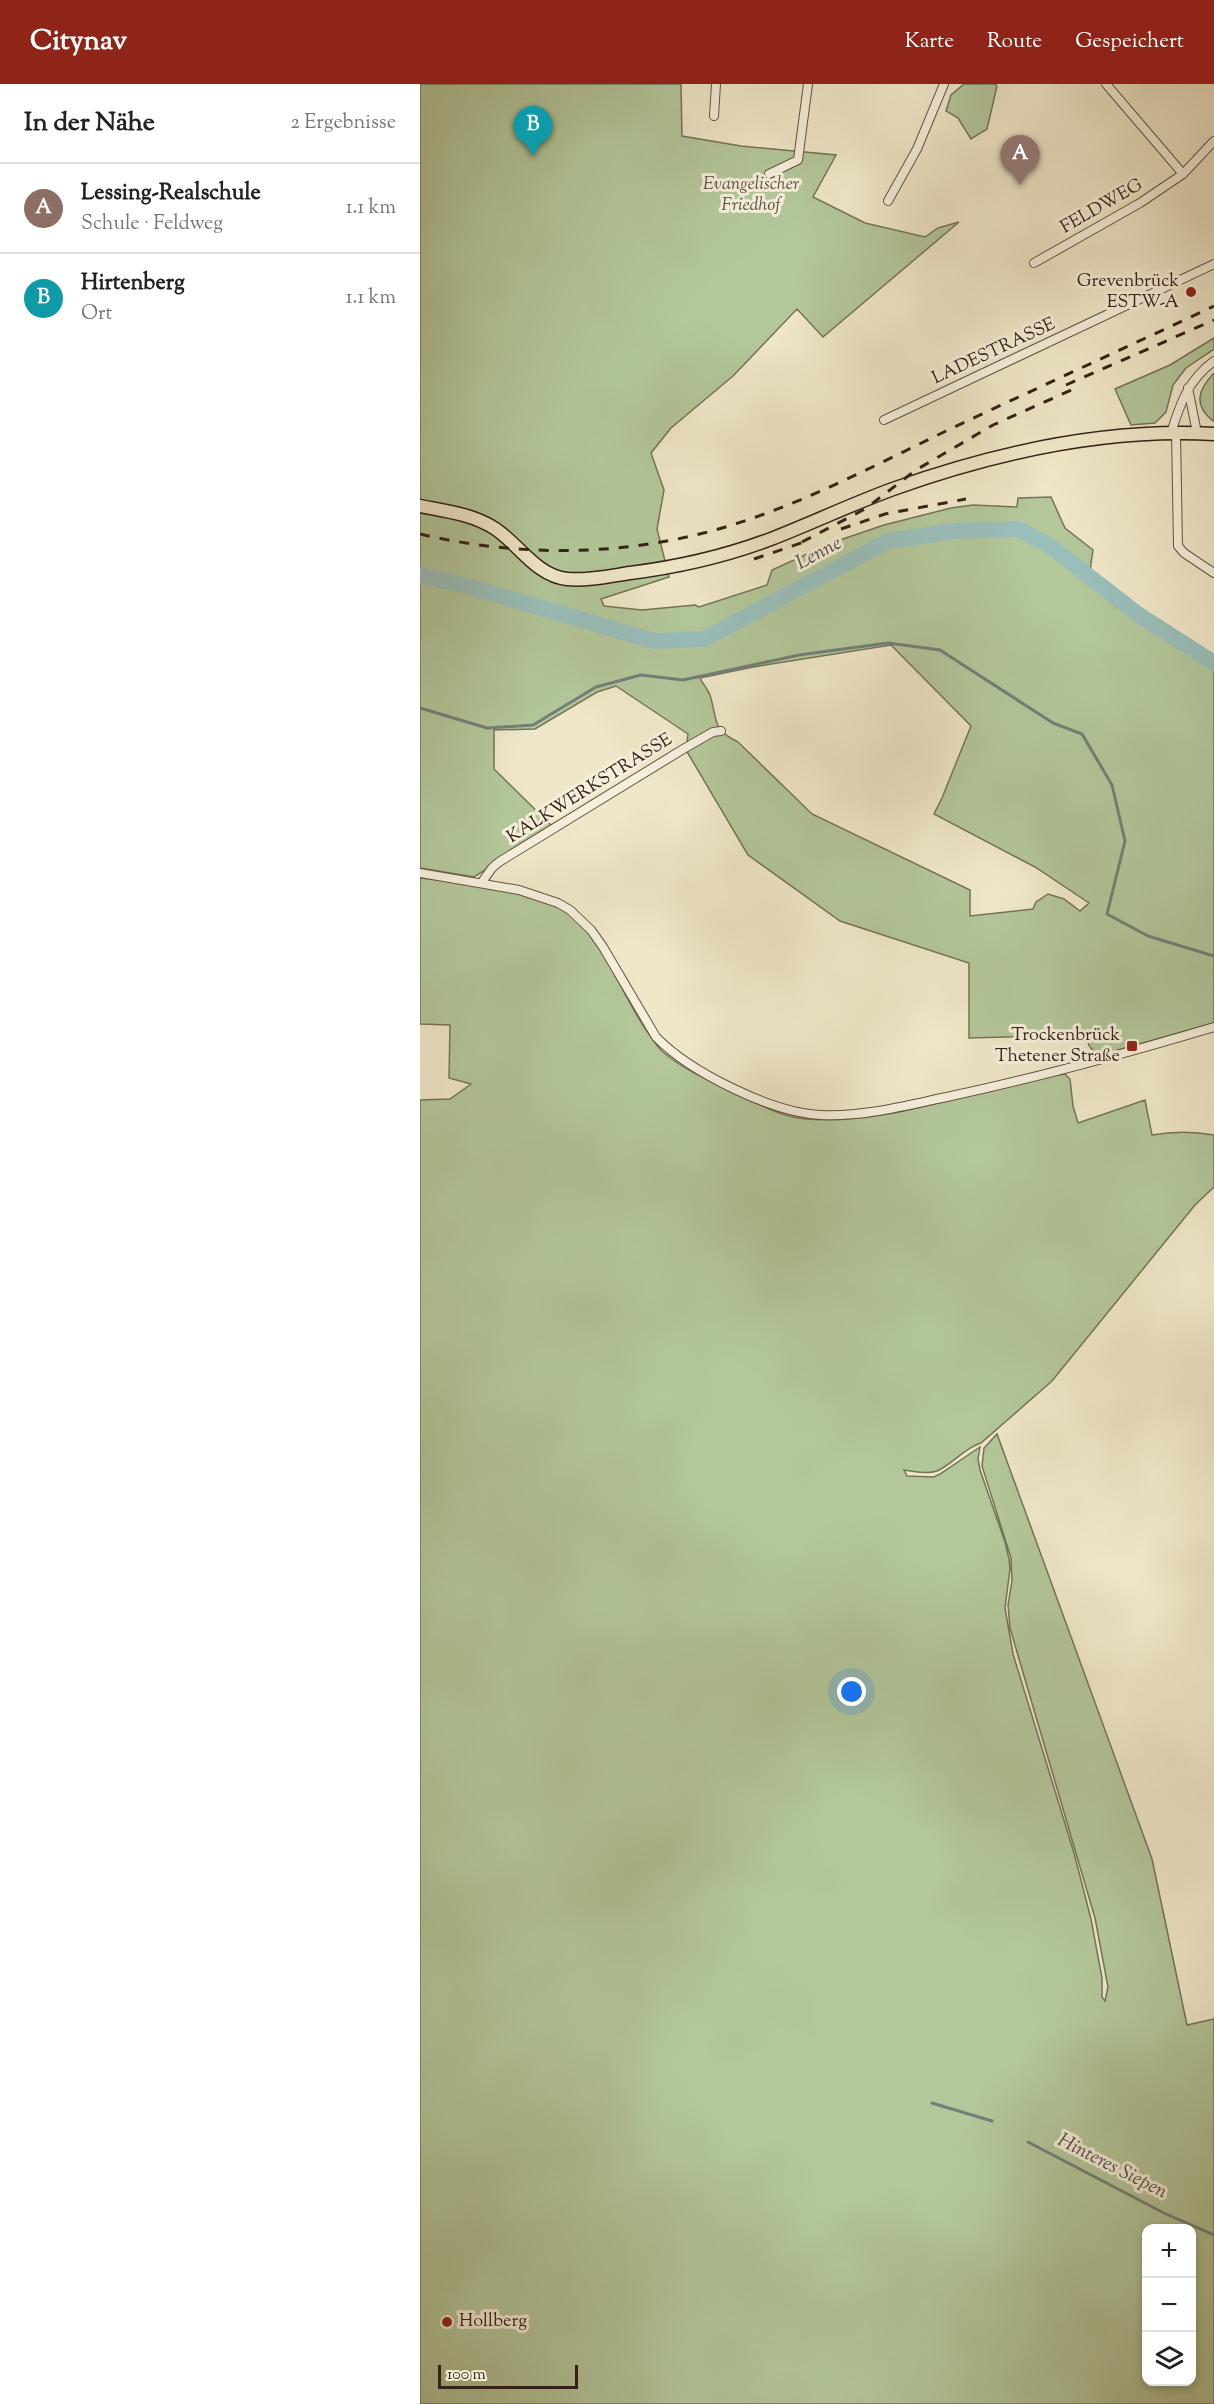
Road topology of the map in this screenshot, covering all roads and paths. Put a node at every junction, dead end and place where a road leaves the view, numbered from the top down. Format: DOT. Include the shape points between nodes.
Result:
graph roads {
  1 [pos="716,84"];
  2 [pos="808,84"];
  3 [pos="944,84"];
  4 [pos="1106,84"];
  5 [pos="714,116"];
  6 [pos="1214,141"];
  7 [pos="769,174"];
  8 [pos="1183,174"];
  9 [pos="888,201"];
  10 [pos="1034,263"];
  11 [pos="1214,264"];
  12 [pos="1214,361"];
  13 [pos="1188,388"];
  14 [pos="884,420"];
  15 [pos="1174,433"];
  16 [pos="1197,433"];
  17 [pos="1214,434"];
  18 [pos="420,506"];
  19 [pos="1214,573"];
  20 [pos="721,731"];
  21 [pos="420,873"];
  22 [pos="482,882"];
  23 [pos="1214,1027"];
  1 -- 5 [label="street"];
  2 -- 7 [label="street" via="798,160"];
  3 -- 9 [label="street" via="917,149"];
  4 -- 8 [label="street"];
  6 -- 8 [label="street, FELDWEG"];
  8 -- 10 [label="street, FELDWEG"];
  11 -- 14 [label="street, LADESTRASSE"];
  12 -- 13 [label="street"];
  13 -- 15 [label="street"];
  13 -- 16 [label="street"];
  15 -- 16 [label="main road"];
  15 -- 18 [label="main road" via="1077,442 987,461 892,489 731,552 658,569 574,579 556,577 544,570 485,523"];
  15 -- 19 [label="street" via="1178,546"];
  16 -- 17 [label="main road"];
  20 -- 22 [label="street, KALKWERKSTRASSE" via="685,748 499,862"];
  21 -- 22 [label="street"];
  22 -- 23 [label="street" via="519,890 570,910 591,930 656,1037 667,1048 740,1090 796,1112 860,1114 900,1107 1019,1082"];
}
